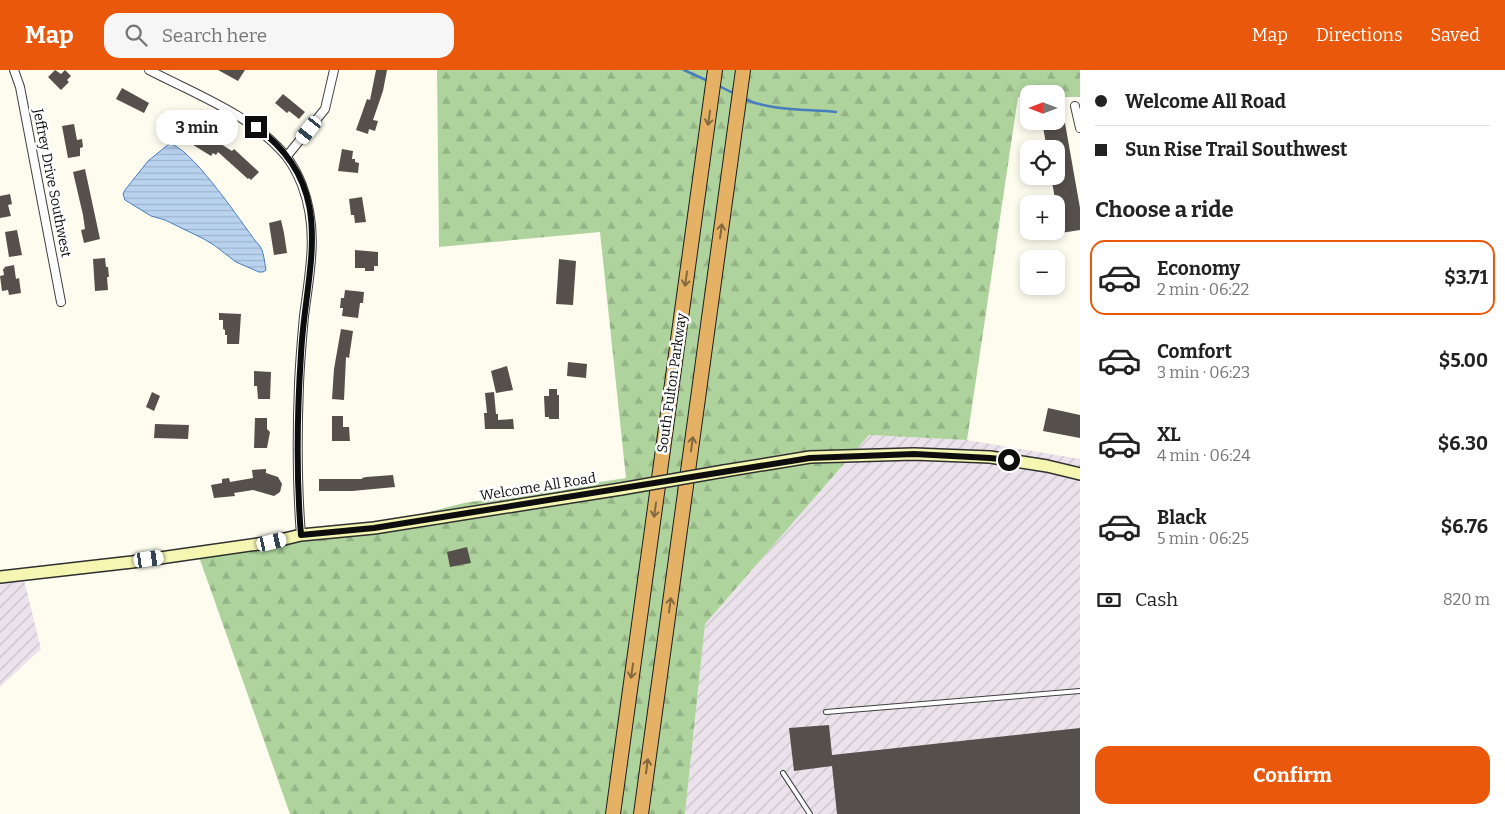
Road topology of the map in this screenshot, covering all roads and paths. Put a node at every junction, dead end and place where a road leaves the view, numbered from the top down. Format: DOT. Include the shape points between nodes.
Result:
graph roads {
  1 [pos="14,70"];
  2 [pos="149,70"];
  3 [pos="334,70"];
  4 [pos="715,70"];
  5 [pos="743,70"];
  6 [pos="1075,106"];
  7 [pos="1080,128"];
  8 [pos="286,156"];
  9 [pos="62,302"];
  10 [pos="1080,474"];
  11 [pos="301,535"];
  12 [pos="0,577"];
  13 [pos="1080,691"];
  14 [pos="826,712"];
  15 [pos="783,773"];
  16 [pos="612,814"];
  17 [pos="641,814"];
  18 [pos="810,814"];
  1 -- 9 [label="street, Jeffrey Drive Southwest"];
  2 -- 8 [label="street" via="244,119"];
  3 -- 8 [label="street" via="325,109"];
  4 -- 16 [label="highway, South Fulton Parkway, one-way"];
  17 -- 5 [label="highway, South Fulton Parkway, one-way"];
  6 -- 7 [label="street"];
  8 -- 11 [label="street" via="307,198 313,249 299,386 298,498"];
  10 -- 11 [label="street, Welcome All Road, bridge" via="990,458 914,454 810,458 374,528"];
  11 -- 12 [label="street, Welcome All Road" via="132,562"];
  13 -- 14 [label="lane"];
  15 -- 18 [label="lane"];
}
